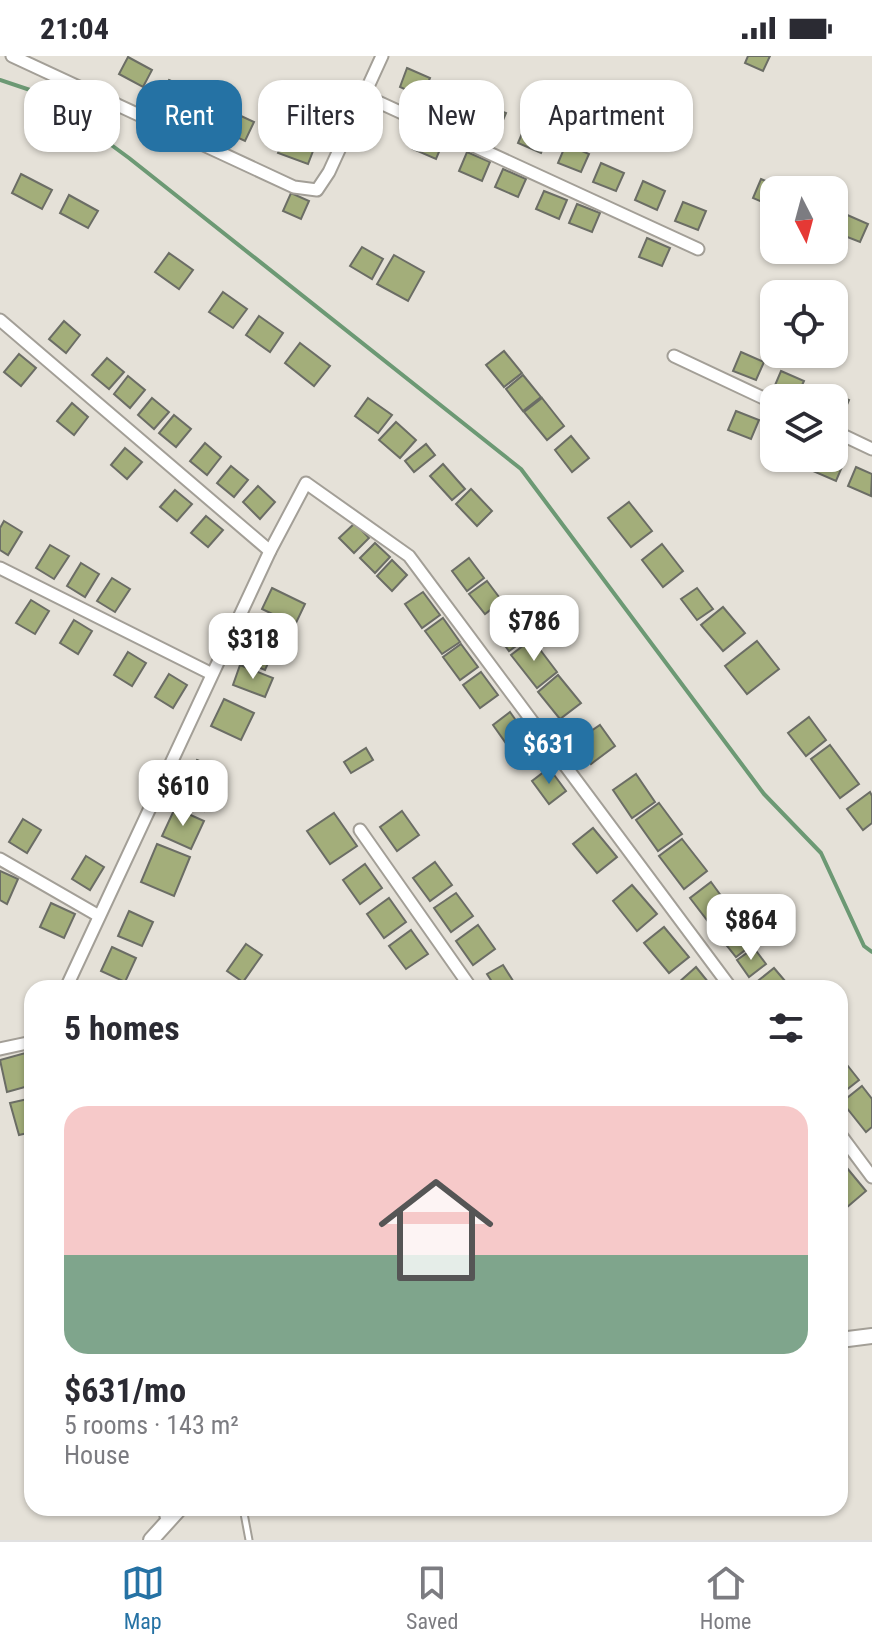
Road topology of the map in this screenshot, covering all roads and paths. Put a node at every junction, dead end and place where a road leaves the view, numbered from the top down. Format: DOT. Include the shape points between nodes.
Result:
graph roads {
  1 [pos="12,56"];
  2 [pos="382,56"];
  3 [pos="370,80"];
  4 [pos="383,104"];
  5 [pos="338,152"];
  6 [pos="698,249"];
  7 [pos="0,320"];
  8 [pos="674,356"];
  9 [pos="760,396"];
  10 [pos="848,438"];
  11 [pos="872,449"];
  12 [pos="270,551"];
  13 [pos="0,568"];
  14 [pos="212,674"];
  15 [pos="360,830"];
  16 [pos="0,859"];
  17 [pos="99,916"];
  18 [pos="70,980"];
  19 [pos="465,980"];
  20 [pos="725,980"];
  21 [pos="24,1044"];
  22 [pos="0,1049"];
  23 [pos="848,1145"];
  24 [pos="872,1177"];
  25 [pos="872,1336"];
  26 [pos="848,1339"];
  27 [pos="165,1516"];
  28 [pos="244,1516"];
  29 [pos="151,1540"];
  30 [pos="249,1540"];
  1 -- 5 [label="street" via="294,187 317,190"];
  2 -- 3 [label="street"];
  4 -- 6 [label="street"];
  7 -- 12 [label="street"];
  8 -- 9 [label="street"];
  10 -- 11 [label="street"];
  12 -- 14 [label="street"];
  12 -- 20 [label="street" via="306,483 409,556"];
  13 -- 14 [label="street"];
  14 -- 17 [label="street"];
  15 -- 19 [label="street"];
  16 -- 17 [label="street"];
  17 -- 18 [label="street"];
  21 -- 22 [label="street"];
  23 -- 24 [label="street"];
  25 -- 26 [label="street"];
  27 -- 29 [label="street"];
  28 -- 30 [label="lane"];
}
